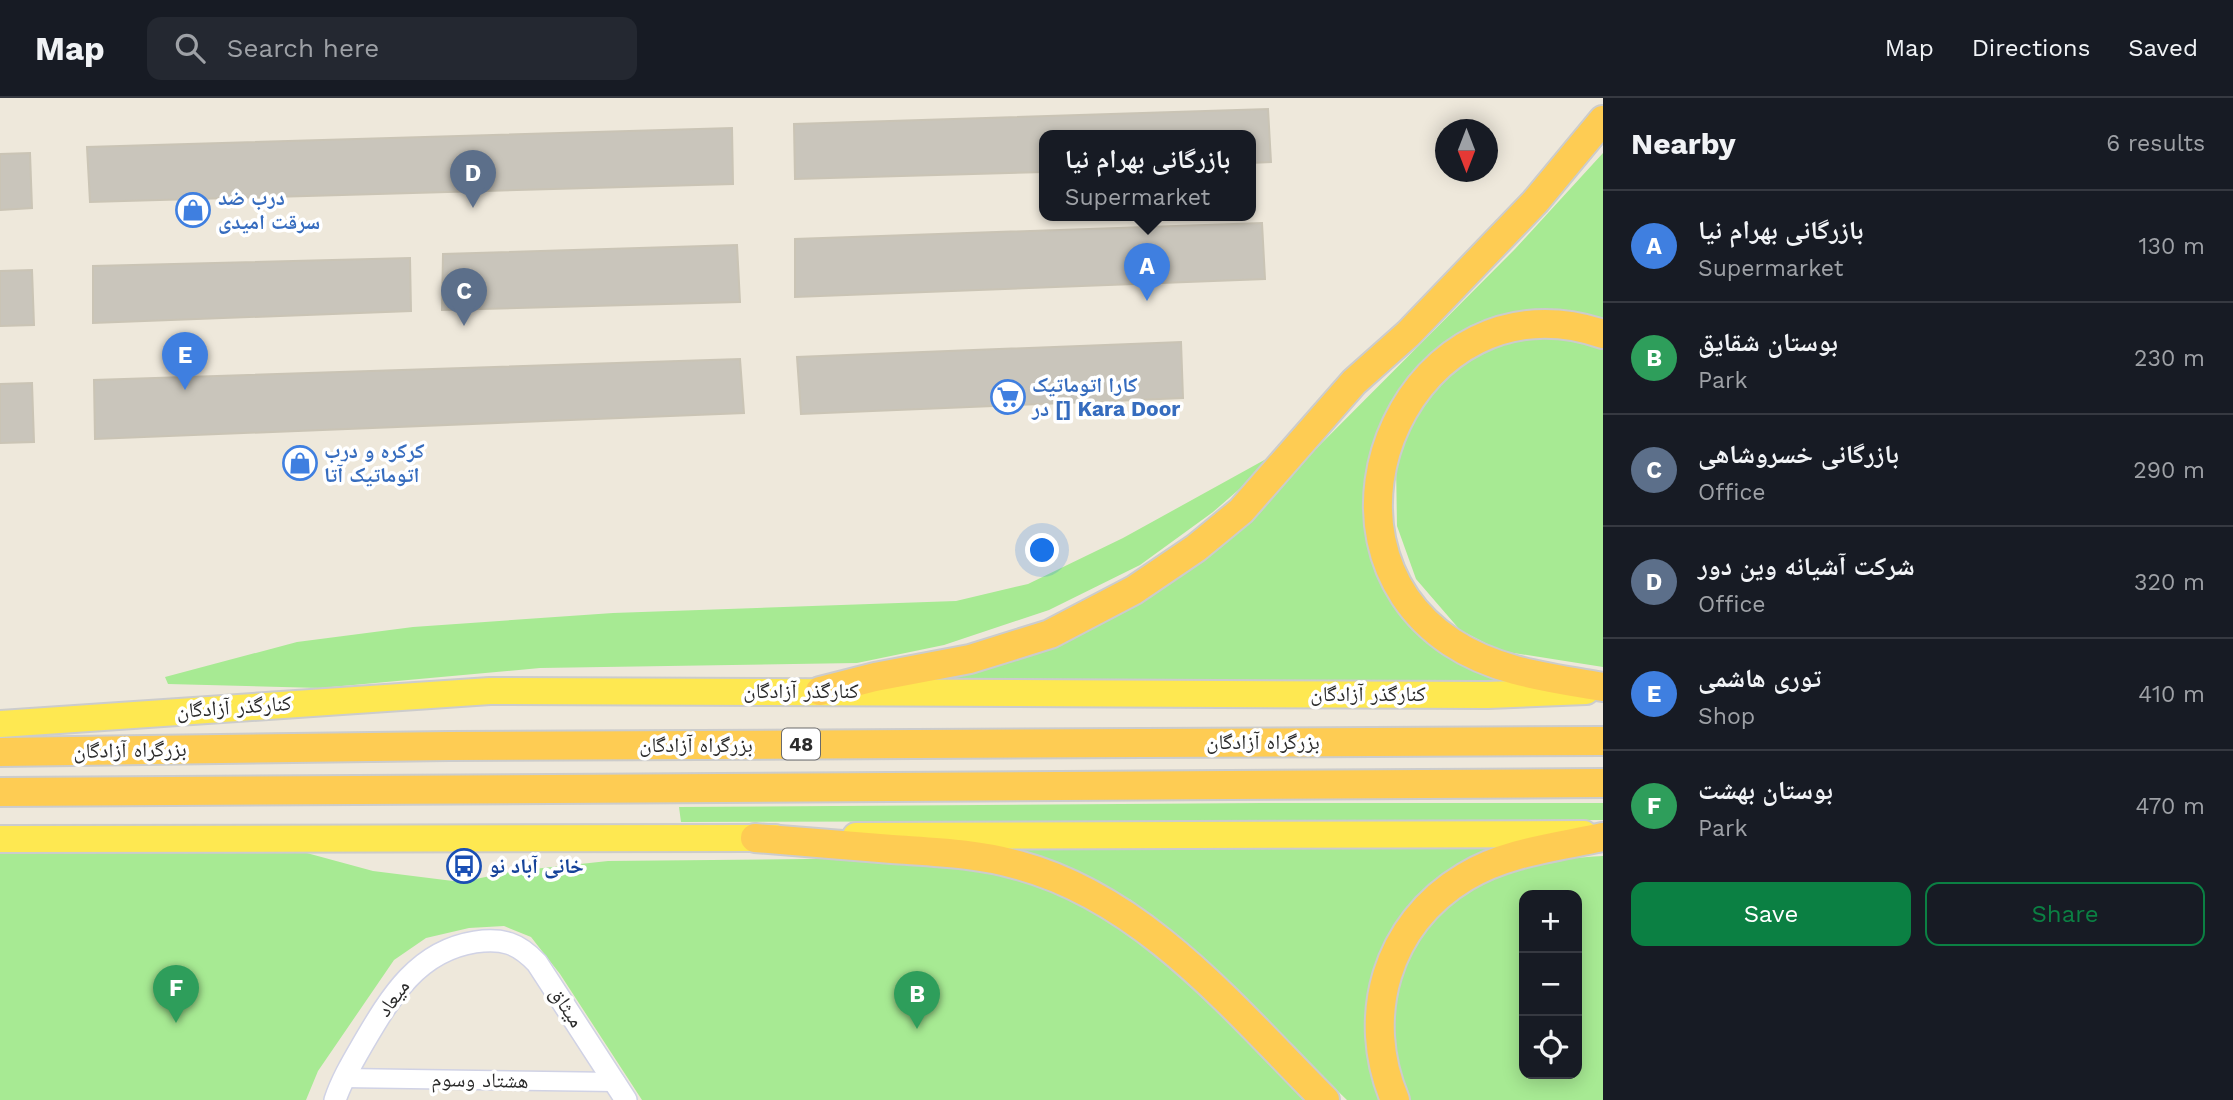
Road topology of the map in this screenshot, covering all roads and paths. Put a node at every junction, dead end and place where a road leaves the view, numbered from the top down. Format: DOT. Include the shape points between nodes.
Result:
graph roads {
  1 [pos="1603,120"];
  2 [pos="1603,334"];
  3 [pos="1603,689"];
  4 [pos="820,691"];
  5 [pos="0,724"];
  6 [pos="1603,741"];
  7 [pos="0,752"];
  8 [pos="1603,783"];
  9 [pos="3,793"];
  10 [pos="1603,835"];
  11 [pos="755,838"];
  12 [pos="0,839"];
  13 [pos="489,940"];
  14 [pos="344,1078"];
  15 [pos="621,1091"];
  16 [pos="335,1100"];
  17 [pos="1325,1100"];
  18 [pos="1395,1100"];
  1 -- 4 [label="highway" via="1535,202 1408,334 1354,382 1241,511 1196,548 1125,596 1050,634 970,659"];
  2 -- 3 [label="highway" via="1576,325 1537,322 1482,338 1458,351 1421,383 1401,412 1383,456 1379,495 1382,538 1403,593 1451,642 1492,663"];
  3 -- 4 [label="main road, کنارگذر آزادگان" via="1488,695"];
  4 -- 5 [label="main road, کنارگذر آزادگان" via="490,691"];
  6 -- 7 [label="highway, بزرگراه آزادگان / 48"];
  8 -- 9 [label="highway, بزرگراه آزادگان / 48"];
  10 -- 11 [label="main road"];
  10 -- 18 [label="highway" via="1509,858 1466,876 1417,917 1398,945 1378,1018 1380,1056"];
  11 -- 12 [label="main road"];
  11 -- 17 [label="highway" via="969,854 1021,865 1070,885 1115,908 1168,947"];
  13 -- 14 [label="street, میعاد" via="454,946 426,960 387,1002"];
  13 -- 15 [label="street, میثاق" via="505,940 524,949 537,963"];
  14 -- 15 [label="street, هشتاد وسوم"];
  14 -- 16 [label="street, میعاد"];
}
